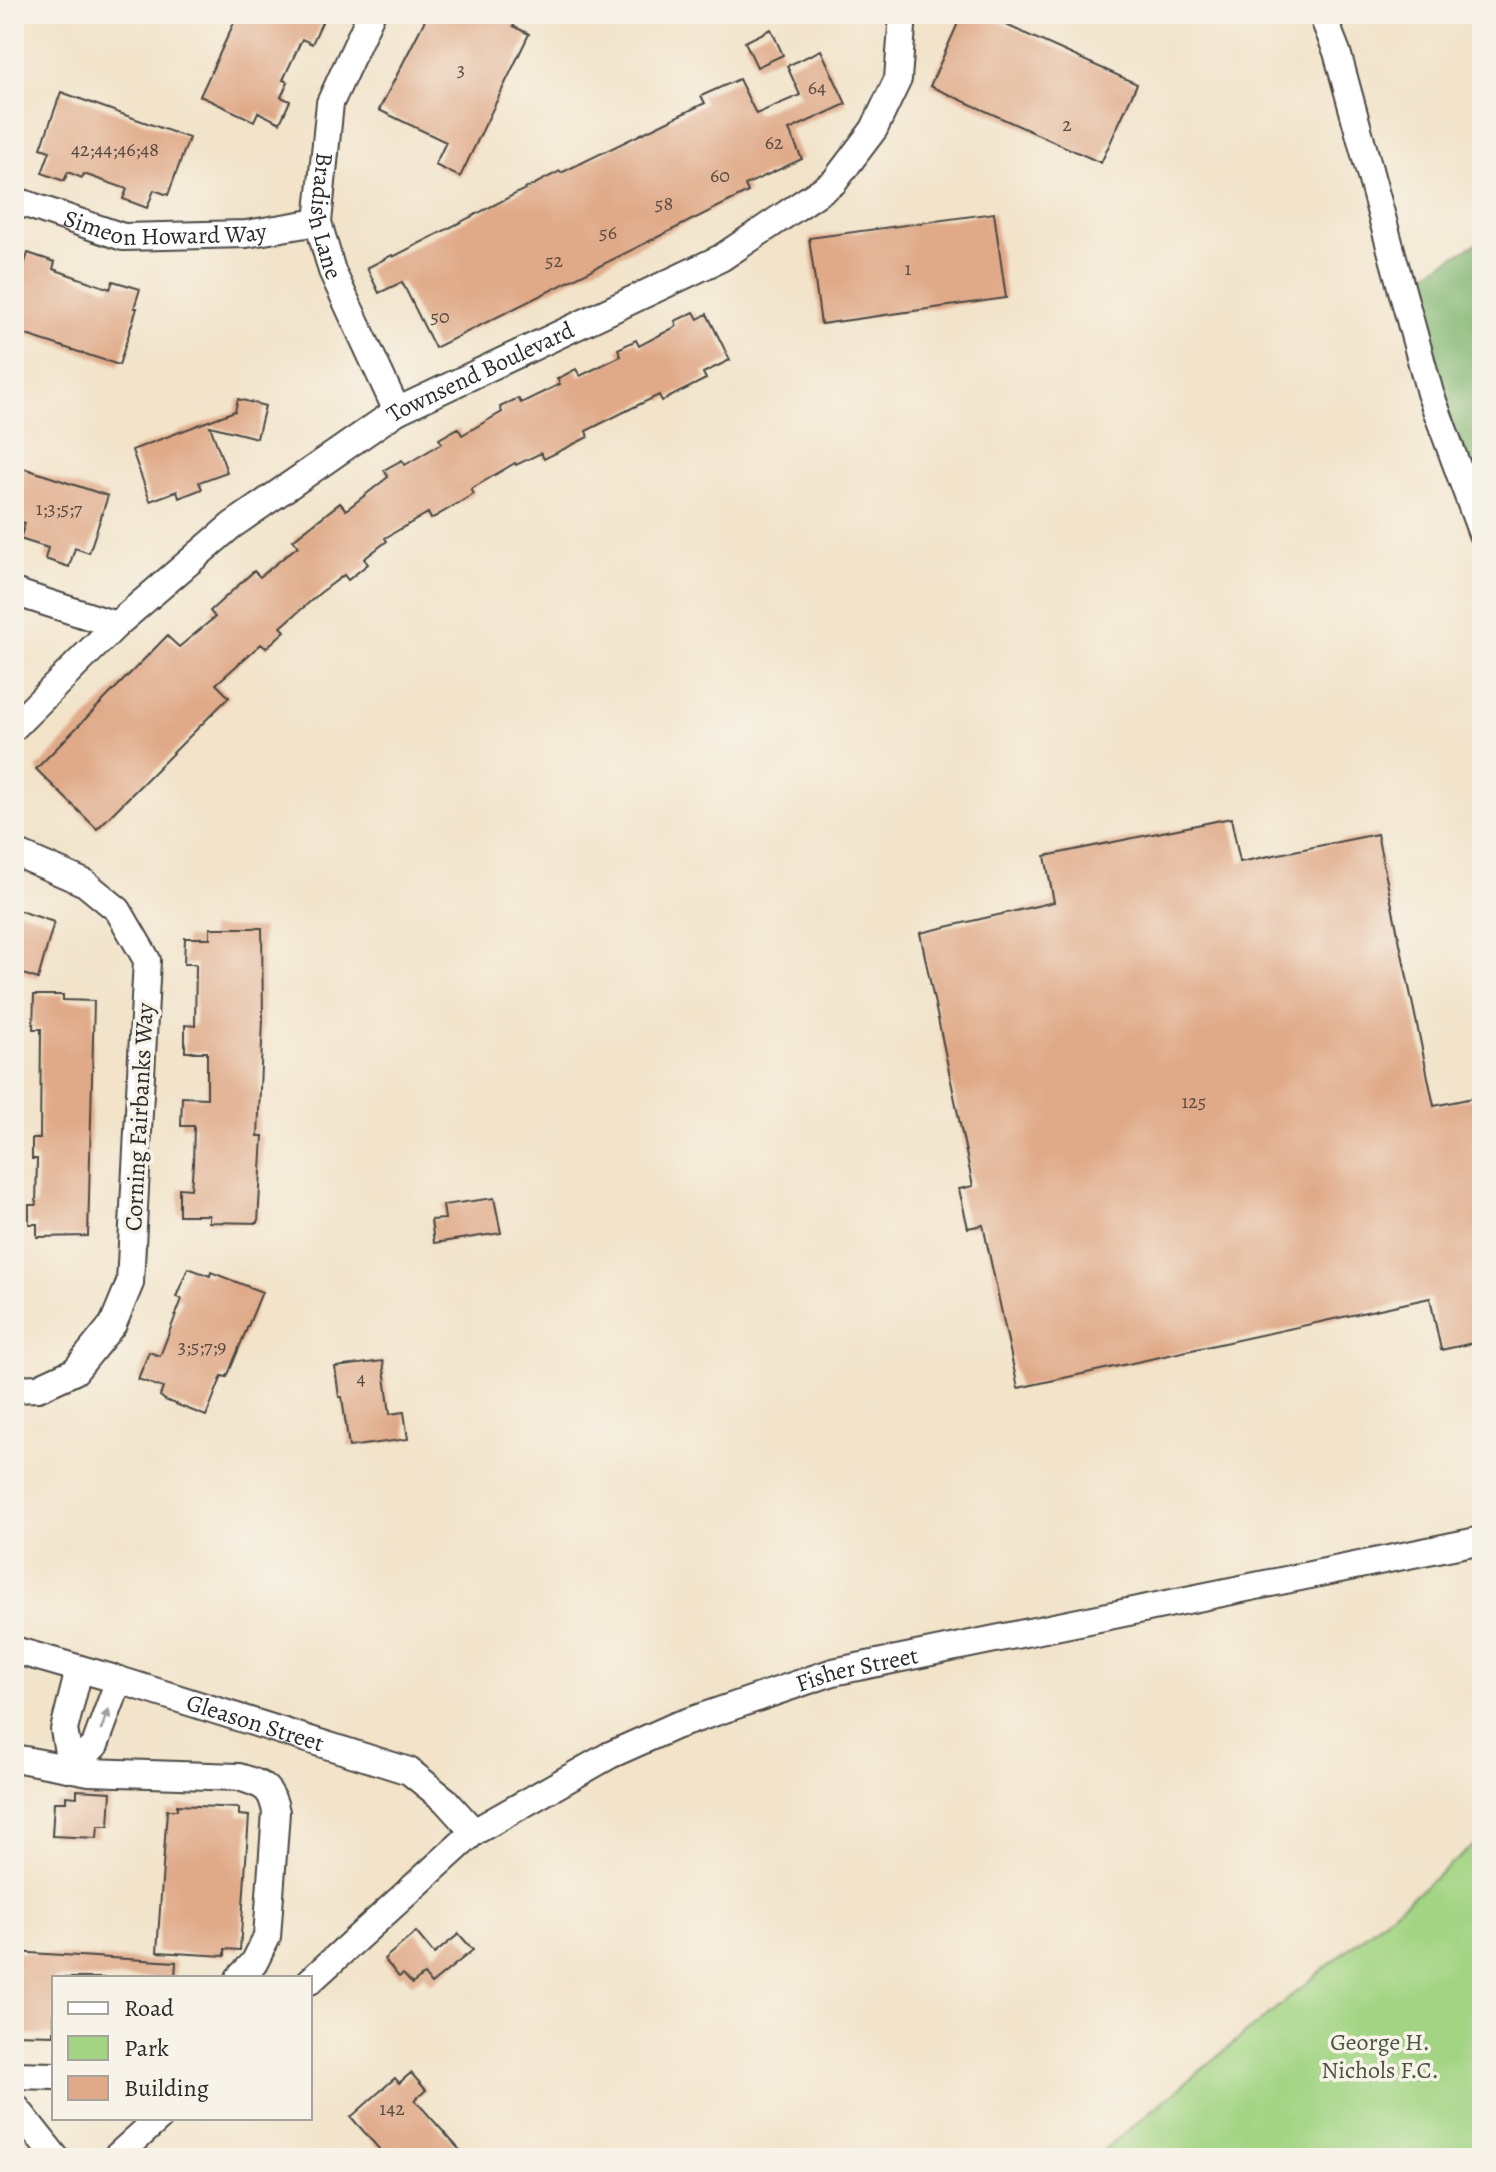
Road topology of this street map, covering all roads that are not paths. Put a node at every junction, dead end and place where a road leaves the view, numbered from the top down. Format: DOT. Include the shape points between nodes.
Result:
graph roads {
  1 [pos="371,14"];
  2 [pos="903,14"];
  3 [pos="1322,14"];
  4 [pos="14,200"];
  5 [pos="318,222"];
  6 [pos="397,411"];
  7 [pos="1482,534"];
  8 [pos="14,592"];
  9 [pos="116,625"];
  10 [pos="14,727"];
  11 [pos="14,852"];
  12 [pos="14,1389"];
  13 [pos="1482,1540"];
  14 [pos="14,1650"];
  15 [pos="79,1670"];
  16 [pos="119,1680"];
  17 [pos="14,1758"];
  18 [pos="71,1769"];
  19 [pos="474,1832"];
  20 [pos="241,1976"];
  21 [pos="312,1979"];
  22 [pos="14,2075"];
  23 [pos="52,2076"];
  24 [pos="14,2105"];
  25 [pos="157,2120"];
  26 [pos="56,2158"];
  27 [pos="115,2158"];
  1 -- 5 [label="street, Bradish Lane" via="330,103"];
  2 -- 6 [label="street, Townsend Boulevard" via="898,79 874,129 834,182 721,258"];
  3 -- 7 [label="street" via="1337,52 1430,393"];
  4 -- 5 [label="street, Simeon Howard Way" via="123,237 246,234"];
  5 -- 6 [label="street, Bradish Lane" via="332,271"];
  6 -- 9 [label="street, Townsend Boulevard" via="231,526"];
  8 -- 9 [label="street"];
  9 -- 10 [label="street, Townsend Boulevard"];
  11 -- 12 [label="street, Corning Fairbanks Way" via="85,883 118,910 147,960 130,1283 113,1324 75,1371 38,1388"];
  13 -- 19 [label="street, Fisher Street" via="833,1672 610,1755"];
  14 -- 15 [label="street, Gleason Street"];
  15 -- 16 [label="street, Gleason Street"];
  15 -- 18 [label="street" via="64,1730"];
  18 -- 16 [label="street, one-way" via="95,1745"];
  16 -- 19 [label="street, Gleason Street" via="409,1771"];
  17 -- 18 [label="street"];
  18 -- 20 [label="street" via="239,1777 272,1794 276,1812 267,1937"];
  19 -- 21 [label="street, Fisher Street"];
  22 -- 23 [label="street"];
  24 -- 26 [label="street"];
  25 -- 27 [label="street"];
}
